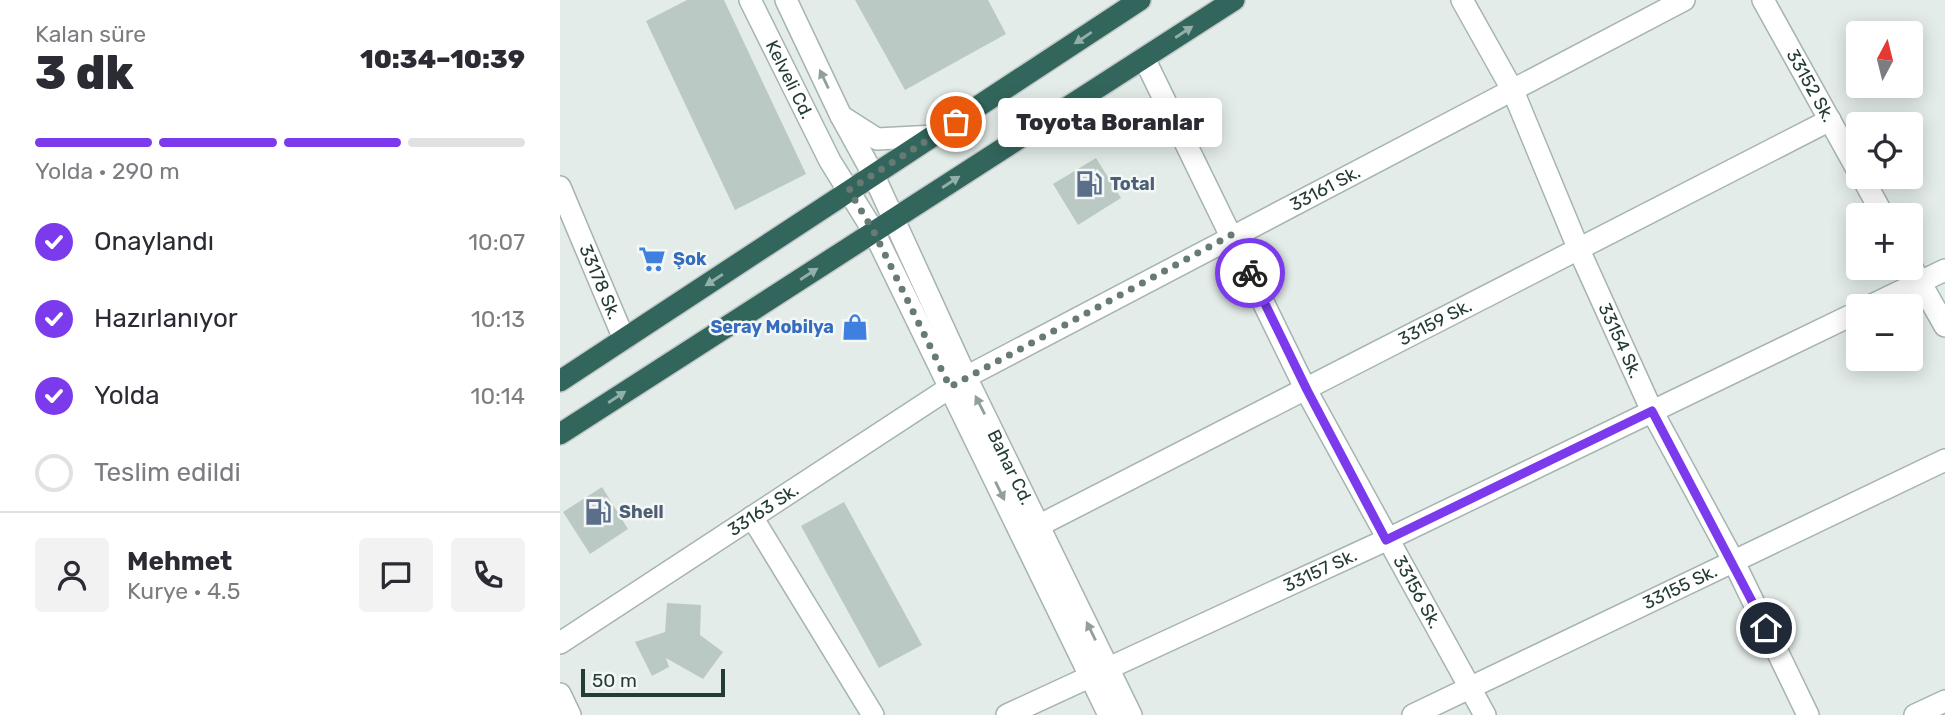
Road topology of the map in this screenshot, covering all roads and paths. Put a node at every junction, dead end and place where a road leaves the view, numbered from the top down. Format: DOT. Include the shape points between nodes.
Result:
graph roads {
  1 [pos="750,0"];
  2 [pos="786,0"];
  3 [pos="1234,0"];
  4 [pos="1462,0"];
  5 [pos="1684,0"];
  6 [pos="1763,0"];
  7 [pos="1127,4"];
  8 [pos="1143,58"];
  9 [pos="1513,91"];
  10 [pos="841,116"];
  11 [pos="1830,120"];
  12 [pos="935,136"];
  13 [pos="856,142"];
  14 [pos="1846,149"];
  15 [pos="830,161"];
  16 [pos="874,176"];
  17 [pos="560,187"];
  18 [pos="849,190"];
  19 [pos="894,219"];
  20 [pos="874,232"];
  21 [pos="1231,235"];
  22 [pos="1579,250"];
  23 [pos="1945,270"];
  24 [pos="1923,273"];
  25 [pos="1907,280"];
  26 [pos="1919,280"];
  27 [pos="1887,294"];
  28 [pos="1846,318"];
  29 [pos="1945,326"];
  30 [pos="624,339"];
  31 [pos="560,381"];
  32 [pos="958,382"];
  33 [pos="1307,390"];
  34 [pos="1652,411"];
  35 [pos="560,434"];
  36 [pos="1945,460"];
  37 [pos="752,517"];
  38 [pos="1040,525"];
  39 [pos="1386,540"];
  40 [pos="1734,562"];
  41 [pos="560,643"];
  42 [pos="1100,673"];
  43 [pos="1472,687"];
  44 [pos="560,694"];
  45 [pos="1945,701"];
  46 [pos="570,715"];
  47 [pos="873,715"];
  48 [pos="1007,715"];
  49 [pos="1109,715"];
  50 [pos="1131,715"];
  51 [pos="1413,715"];
  52 [pos="1485,715"];
  53 [pos="1808,715"];
  54 [pos="1915,715"];
  1 -- 15 [label="street, Kelveli Cd."];
  10 -- 2 [label="street, Kelveli Cd., one-way"];
  8 -- 3 [label="highway, one-way"];
  4 -- 9 [label="street, 33154 Sk."];
  5 -- 9 [label="street, 33161 Sk."];
  6 -- 11 [label="street, 33152 Sk."];
  7 -- 12 [label="highway, one-way"];
  19 -- 8 [label="highway, one-way"];
  8 -- 21 [label="street, 33156 Sk."];
  9 -- 21 [label="street, 33161 Sk."];
  9 -- 22 [label="street, 33154 Sk."];
  10 -- 12 [label="street, Kelveli Cd." via="877,139"];
  10 -- 13 [label="street, Kelveli Cd."];
  11 -- 14 [label="street, 33152 Sk."];
  11 -- 22 [label="street, 33159 Sk."];
  12 -- 16 [label="highway"];
  13 -- 15 [label="street"];
  13 -- 16 [label="street, Kelveli Cd."];
  15 -- 18 [label="street, Kelveli Cd."];
  16 -- 18 [label="highway"];
  16 -- 19 [label="street, Kelveli Cd."];
  17 -- 30 [label="street, 33178 Sk."];
  18 -- 20 [label="street, Kelveli Cd."];
  18 -- 30 [label="highway, one-way"];
  19 -- 20 [label="highway"];
  19 -- 32 [label="street, Bahar Cd."];
  20 -- 32 [label="street, Bahar Cd."];
  35 -- 20 [label="highway, one-way"];
  21 -- 32 [label="street, 33161 Sk."];
  21 -- 33 [label="street, 33156 Sk."];
  22 -- 33 [label="street, 33159 Sk."];
  22 -- 34 [label="street, 33154 Sk."];
  23 -- 24 [label="street"];
  25 -- 27 [label="street"];
  26 -- 29 [label="street"];
  28 -- 34 [label="street, 33157 Sk."];
  30 -- 31 [label="highway"];
  32 -- 37 [label="street, 33163 Sk."];
  38 -- 32 [label="street, Bahar Cd., one-way"];
  32 -- 42 [label="street, Bahar Cd., one-way"];
  33 -- 38 [label="street, 33159 Sk."];
  33 -- 39 [label="street, 33156 Sk."];
  34 -- 39 [label="street, 33157 Sk."];
  34 -- 40 [label="street, 33154 Sk."];
  36 -- 40 [label="street, 33155 Sk."];
  37 -- 41 [label="street, 33163 Sk."];
  37 -- 47 [label="street"];
  42 -- 38 [label="street, Bahar Cd., one-way"];
  39 -- 42 [label="street, 33157 Sk."];
  39 -- 43 [label="street, 33156 Sk."];
  40 -- 43 [label="street, 33155 Sk."];
  40 -- 53 [label="street, 33154 Sk."];
  42 -- 48 [label="street, 33157 Sk."];
  42 -- 49 [label="street, Bahar Cd."];
  42 -- 50 [label="street, Bahar Cd."];
  43 -- 51 [label="street, 33155 Sk."];
  43 -- 52 [label="street, 33156 Sk."];
  44 -- 46 [label="street"];
  45 -- 54 [label="street"];
}
